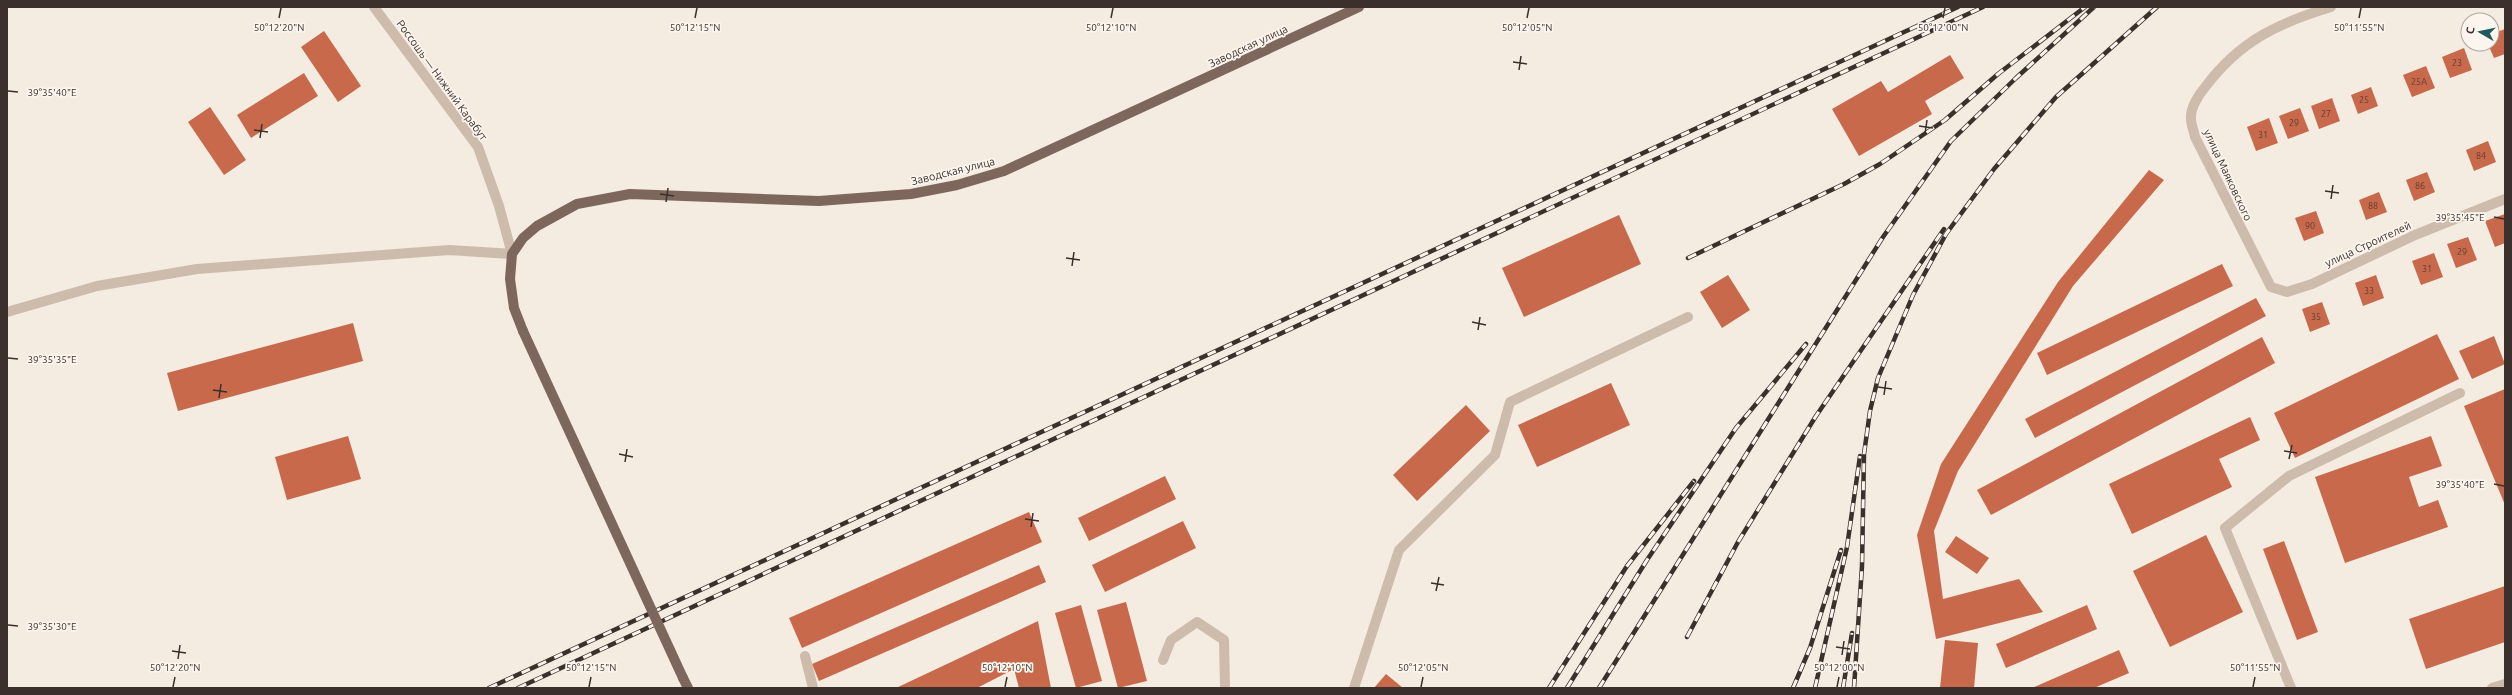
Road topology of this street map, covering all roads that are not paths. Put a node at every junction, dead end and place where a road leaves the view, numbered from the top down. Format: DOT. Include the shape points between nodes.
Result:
graph roads {
  1 [pos="374,7"];
  2 [pos="1360,7"];
  3 [pos="2331,7"];
  4 [pos="2505,199"];
  5 [pos="512,254"];
  6 [pos="2255,258"];
  7 [pos="7,312"];
  8 [pos="1688,317"];
  9 [pos="2460,393"];
  10 [pos="806,656"];
  11 [pos="1163,660"];
  12 [pos="2505,684"];
  13 [pos="688,688"];
  14 [pos="813,688"];
  15 [pos="1225,688"];
  16 [pos="1354,688"];
  17 [pos="2291,688"];
  18 [pos="2492,688"];
  1 -- 5 [label="street, Россошь — Нижний Карабут" via="478,147 499,206"];
  2 -- 5 [label="main road, Заводская улица" via="1004,171 964,183 911,194 819,201 630,194 577,204 537,226 523,238"];
  3 -- 6 [label="street, улица Маяковского" via="2294,19 2250,41 2215,74 2198,97 2191,118 2195,137"];
  4 -- 6 [label="street, улица Строителей" via="2415,235 2312,284 2287,292 2271,287"];
  5 -- 7 [label="street" via="449,250 197,269 97,286"];
  5 -- 13 [label="main road, Россошь — Нижний Карабут, bridge" via="510,279 514,308 523,331"];
  8 -- 16 [label="street" via="1510,402 1495,455 1399,550"];
  9 -- 17 [label="street" via="2289,476 2225,528"];
  10 -- 14 [label="street"];
  11 -- 15 [label="street" via="1171,640 1197,622 1224,640"];
  12 -- 18 [label="street"];
}
